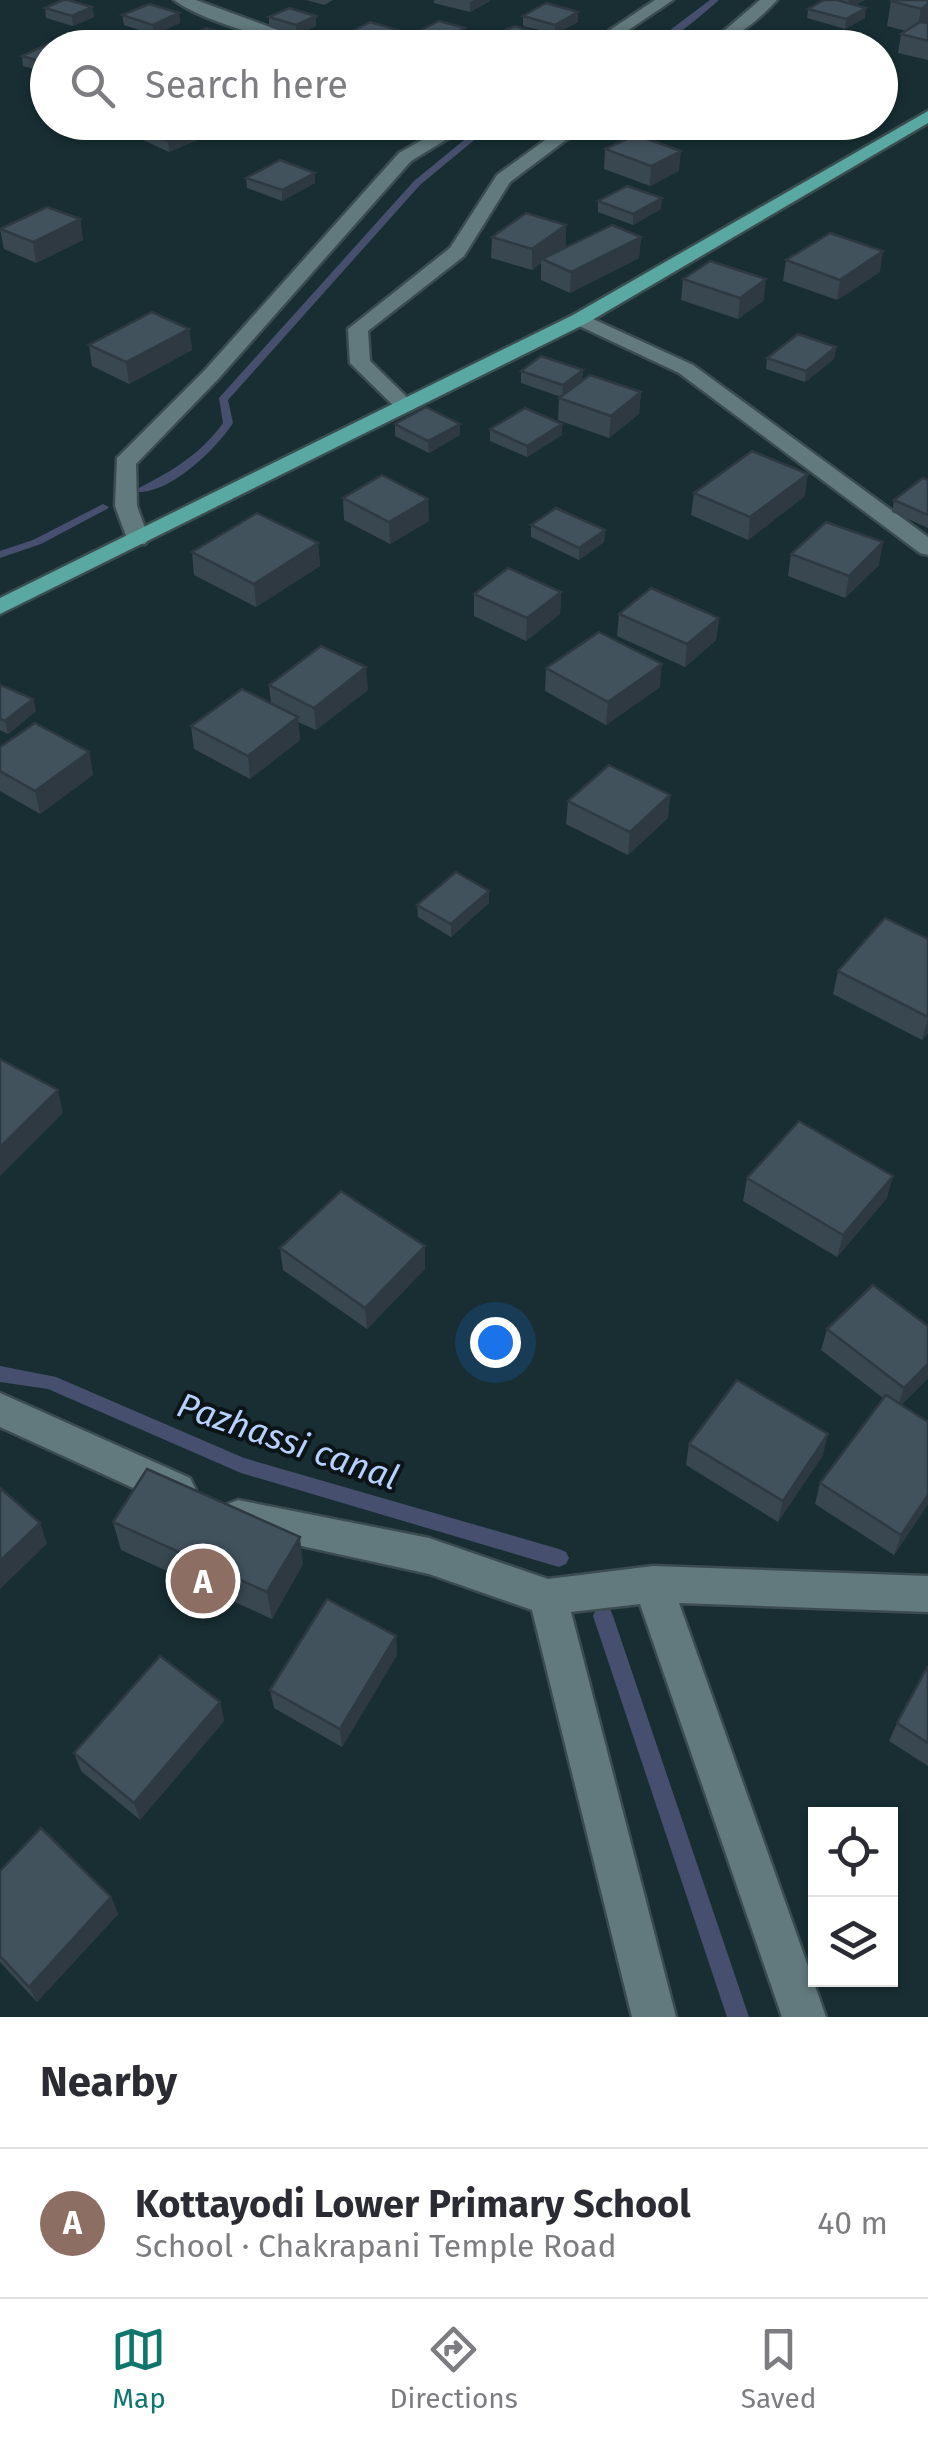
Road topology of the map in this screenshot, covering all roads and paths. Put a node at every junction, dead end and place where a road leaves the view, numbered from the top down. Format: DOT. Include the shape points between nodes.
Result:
graph roads {
  1 [pos="182,0"];
  2 [pos="665,0"];
  3 [pos="770,0"];
  4 [pos="262,30"];
  5 [pos="619,30"];
  6 [pos="734,30"];
  7 [pos="928,116"];
  8 [pos="898,134"];
  9 [pos="436,140"];
  10 [pos="557,140"];
  11 [pos="887,140"];
  12 [pos="580,319"];
  13 [pos="405,406"];
  14 [pos="137,539"];
  15 [pos="928,548"];
  16 [pos="0,607"];
  17 [pos="0,1410"];
  18 [pos="653,1584"];
  19 [pos="928,1594"];
  20 [pos="548,1597"];
  21 [pos="654,2017"];
  22 [pos="804,2017"];
  1 -- 4 [label="street"];
  2 -- 5 [label="street"];
  3 -- 6 [label="street"];
  7 -- 8 [label="main road"];
  9 -- 14 [label="street" via="405,157 125,462 126,506"];
  10 -- 13 [label="street" via="502,180 458,252 358,328 360,364"];
  11 -- 12 [label="main road"];
  12 -- 13 [label="main road"];
  12 -- 15 [label="street" via="686,369"];
  13 -- 14 [label="main road"];
  14 -- 16 [label="main road"];
  17 -- 20 [label="street" via="249,1521 428,1556"];
  18 -- 19 [label="street"];
  18 -- 20 [label="street"];
  18 -- 22 [label="street"];
  20 -- 21 [label="street"];
}
